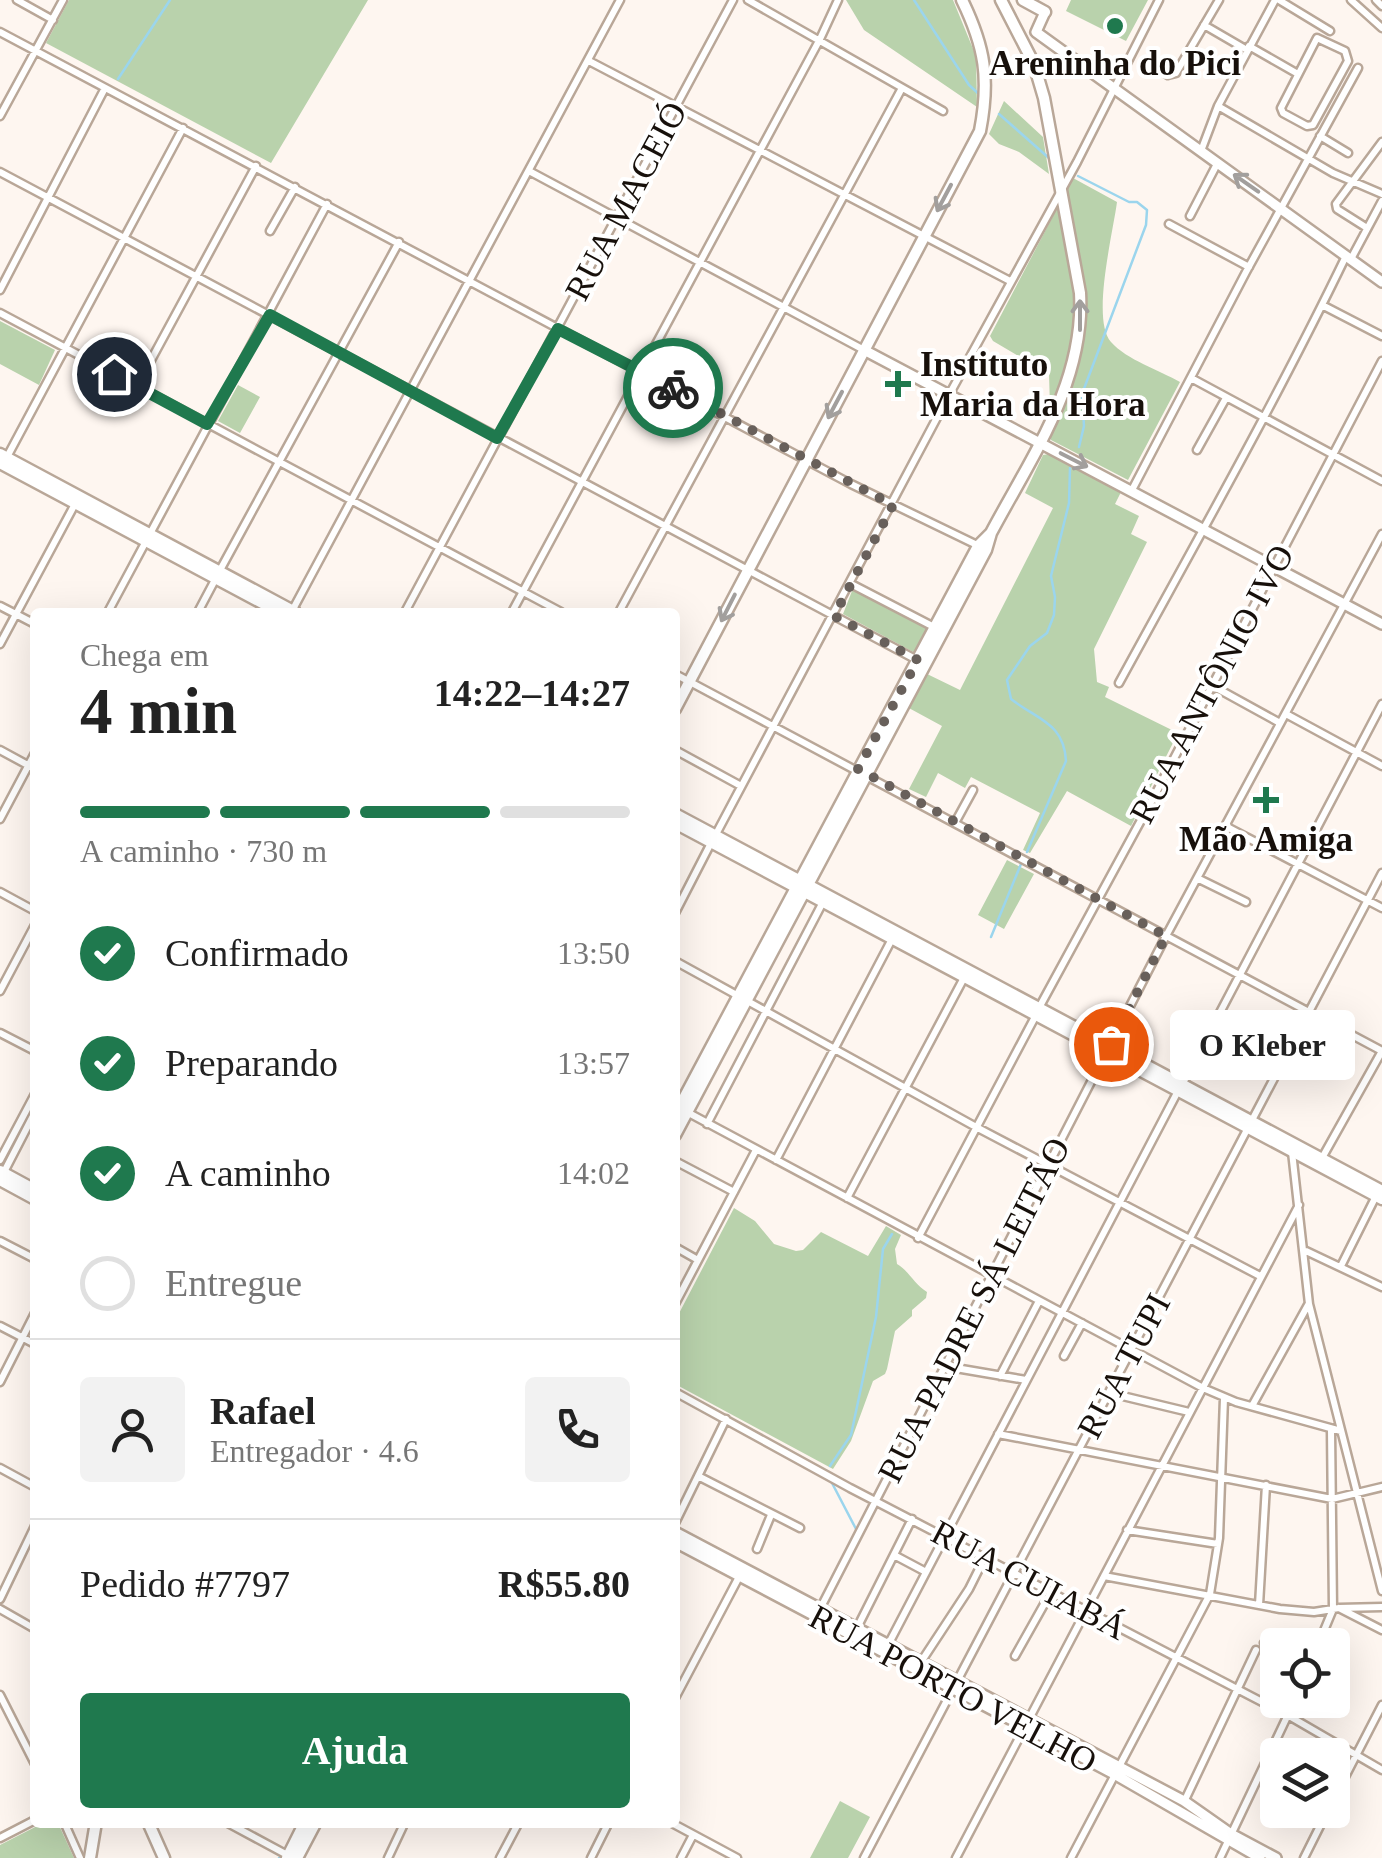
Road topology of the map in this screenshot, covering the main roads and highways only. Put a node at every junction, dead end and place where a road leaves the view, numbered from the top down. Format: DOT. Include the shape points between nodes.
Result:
graph roads {
  1 [pos="962,0"];
  2 [pos="1001,0"];
  3 [pos="1023,0"];
  4 [pos="1045,12"];
  5 [pos="1382,282"];
  6 [pos="864,350"];
  7 [pos="1039,442"];
  8 [pos="2,462"];
  9 [pos="992,532"];
  10 [pos="147,538"];
  11 [pos="217,575"];
  12 [pos="272,608"];
  13 [pos="285,608"];
  14 [pos="1382,624"];
  15 [pos="939,629"];
  16 [pos="680,700"];
  17 [pos="680,817"];
  18 [pos="680,826"];
  19 [pos="713,839"];
  20 [pos="801,885"];
  21 [pos="966,974"];
  22 [pos="680,1108"];
  23 [pos="1250,1125"];
  24 [pos="1,1176"];
  25 [pos="30,1188"];
  26 [pos="1380,1195"];
  27 [pos="30,1196"];
  28 [pos="680,1535"];
  29 [pos="680,1544"];
  30 [pos="742,1572"];
  31 [pos="782,1593"];
  32 [pos="955,1684"];
  33 [pos="95,1828"];
  34 [pos="151,1828"];
  35 [pos="304,1828"];
  36 [pos="312,1828"];
  37 [pos="1230,1838"];
  38 [pos="292,1857"];
  39 [pos="90,1858"];
  40 [pos="164,1858"];
  41 [pos="1260,1858"];
  42 [pos="1276,1858"];
  1 -- 6 [label="main road, one-way" via="978,33 987,80 980,130"];
  7 -- 2 [label="main road, one-way" via="1074,366 1081,320 1044,98"];
  3 -- 4 [label="main road"];
  5 -- 4 [label="main road, one-way" via="1036,32"];
  6 -- 7 [label="main road"];
  6 -- 16 [label="main road, one-way"];
  7 -- 9 [label="main road"];
  7 -- 14 [label="main road, one-way"];
  8 -- 10 [label="main road"];
  8 -- 10 [label="main road"];
  9 -- 15 [label="main road"];
  9 -- 15 [label="main road" via="978,546"];
  10 -- 11 [label="main road"];
  11 -- 12 [label="main road"];
  11 -- 13 [label="main road"];
  15 -- 20 [label="main road"];
  17 -- 19 [label="main road"];
  18 -- 19 [label="main road"];
  19 -- 20 [label="main road"];
  20 -- 21 [label="main road"];
  20 -- 21 [label="main road"];
  20 -- 22 [label="main road"];
  21 -- 23 [label="main road"];
  23 -- 26 [label="main road"];
  23 -- 26 [label="main road" via="1322,1158"];
  24 -- 25 [label="main road"];
  24 -- 27 [label="main road"];
  28 -- 30 [label="main road, RUA PORTO VELHO"];
  29 -- 30 [label="main road, RUA PORTO VELHO"];
  30 -- 31 [label="main road, RUA PORTO VELHO"];
  31 -- 32 [label="main road, RUA PORTO VELHO"];
  31 -- 32 [label="main road, RUA PORTO VELHO"];
  32 -- 37 [label="main road, RUA PORTO VELHO"];
  33 -- 39 [label="main road"];
  34 -- 40 [label="main road"];
  35 -- 38 [label="main road"];
  36 -- 38 [label="main road"];
  37 -- 41 [label="main road"];
  37 -- 42 [label="main road"];
}
